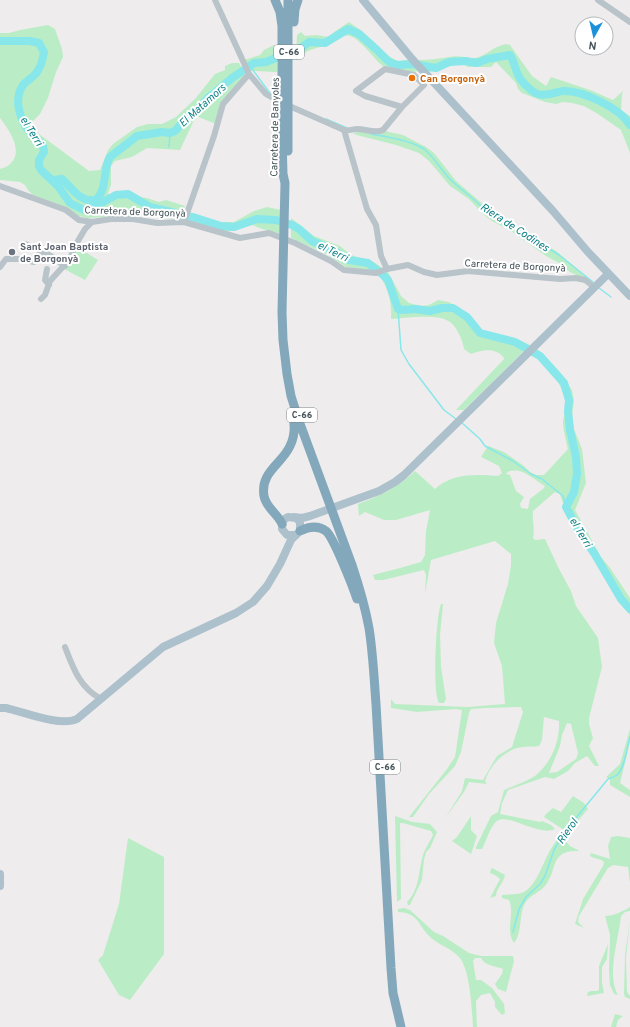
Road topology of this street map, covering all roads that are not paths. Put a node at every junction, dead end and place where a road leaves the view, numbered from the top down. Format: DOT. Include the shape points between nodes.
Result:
graph roads {
  1 [pos="216,0"];
  2 [pos="275,0"];
  3 [pos="298,0"];
  4 [pos="358,0"];
  5 [pos="363,0"];
  6 [pos="598,0"];
  7 [pos="287,2"];
  8 [pos="630,22"];
  9 [pos="405,50"];
  10 [pos="249,73"];
  11 [pos="431,79"];
  12 [pos="424,85"];
  13 [pos="287,104"];
  14 [pos="402,107"];
  15 [pos="344,130"];
  16 [pos="0,186"];
  17 [pos="553,211"];
  18 [pos="286,215"];
  19 [pos="92,222"];
  20 [pos="184,222"];
  21 [pos="586,243"];
  22 [pos="25,244"];
  23 [pos="286,244"];
  24 [pos="43,252"];
  25 [pos="65,266"];
  26 [pos="0,267"];
  27 [pos="47,269"];
  28 [pos="387,269"];
  29 [pos="605,276"];
  30 [pos="49,286"];
  31 [pos="627,289"];
  32 [pos="630,296"];
  33 [pos="41,299"];
  34 [pos="292,396"];
  35 [pos="331,501"];
  36 [pos="335,513"];
  37 [pos="310,516"];
  38 [pos="294,517"];
  39 [pos="282,524"];
  40 [pos="299,530"];
  41 [pos="285,534"];
  42 [pos="286,549"];
  43 [pos="370,633"];
  44 [pos="66,647"];
  45 [pos="101,699"];
  46 [pos="0,708"];
  47 [pos="0,874"];
  48 [pos="0,886"];
  49 [pos="401,1027"];
  50 [pos="407,1027"];
  1 -- 10 [label="street"];
  2 -- 13 [label="highway" via="282,26"];
  3 -- 13 [label="highway" via="295,9"];
  4 -- 9 [label="main road" via="396,44"];
  5 -- 9 [label="main road"];
  6 -- 8 [label="street"];
  7 -- 13 [label="highway, C-66"];
  9 -- 11 [label="main road"];
  10 -- 15 [label="street" via="266,94"];
  10 -- 20 [label="street" via="223,104"];
  11 -- 12 [label="street"];
  11 -- 17 [label="main road"];
  12 -- 14 [label="street"];
  12 -- 14 [label="street" via="414,75 385,69 356,92"];
  13 -- 18 [label="highway, C-66"];
  13 -- 18 [label="highway" via="283,174"];
  14 -- 15 [label="street" via="379,132 355,128"];
  15 -- 28 [label="street" via="367,209 376,225 381,256"];
  16 -- 19 [label="street, Carretera de Borgonyà" via="66,210 80,220"];
  17 -- 21 [label="main road"];
  17 -- 29 [label="main road"];
  18 -- 23 [label="highway, C-66"];
  19 -- 20 [label="street, Carretera de Borgonyà" via="111,219 157,223"];
  19 -- 25 [label="street" via="85,229"];
  20 -- 28 [label="street, Carretera de Borgonyà" via="240,238 269,233 295,243 344,270 376,273"];
  21 -- 29 [label="main road" via="607,269"];
  21 -- 31 [label="main road"];
  22 -- 24 [label="street"];
  23 -- 34 [label="highway, C-66" via="283,334"];
  23 -- 35 [label="highway, C-66" via="287,326 292,376 300,411"];
  24 -- 25 [label="street"];
  24 -- 26 [label="street" via="34,262 6,259"];
  25 -- 30 [label="street" via="50,281"];
  27 -- 30 [label="street" via="45,280"];
  28 -- 29 [label="street, Carretera de Borgonyà" via="408,265 437,275 468,271 585,280"];
  29 -- 31 [label="main road"];
  29 -- 37 [label="main road" via="395,482 374,493"];
  30 -- 33 [label="street"];
  31 -- 32 [label="main road"];
  34 -- 35 [label="highway, C-66" via="306,441"];
  34 -- 39 [label="highway" via="293,437 287,452 267,475 263,489 267,505"];
  35 -- 36 [label="highway, C-66"];
  36 -- 43 [label="highway, C-66" via="359,587"];
  36 -- 50 [label="highway, C-66" via="364,586 376,640 396,968"];
  37 -- 38 [label="main road"];
  37 -- 40 [label="main road" via="304,520"];
  38 -- 39 [label="main road" via="285,518"];
  38 -- 40 [label="main road" via="299,520"];
  39 -- 41 [label="main road"];
  40 -- 41 [label="main road" via="290,536"];
  40 -- 42 [label="main road"];
  40 -- 43 [label="highway" via="321,528 330,537"];
  41 -- 42 [label="main road"];
  42 -- 45 [label="main road" via="267,586 253,602 236,613 164,647"];
  43 -- 49 [label="highway, C-66" via="391,968 393,993"];
  44 -- 45 [label="street" via="81,683"];
  45 -- 46 [label="main road" via="77,719 68,722"];
  47 -- 48 [label="main road"];
}
